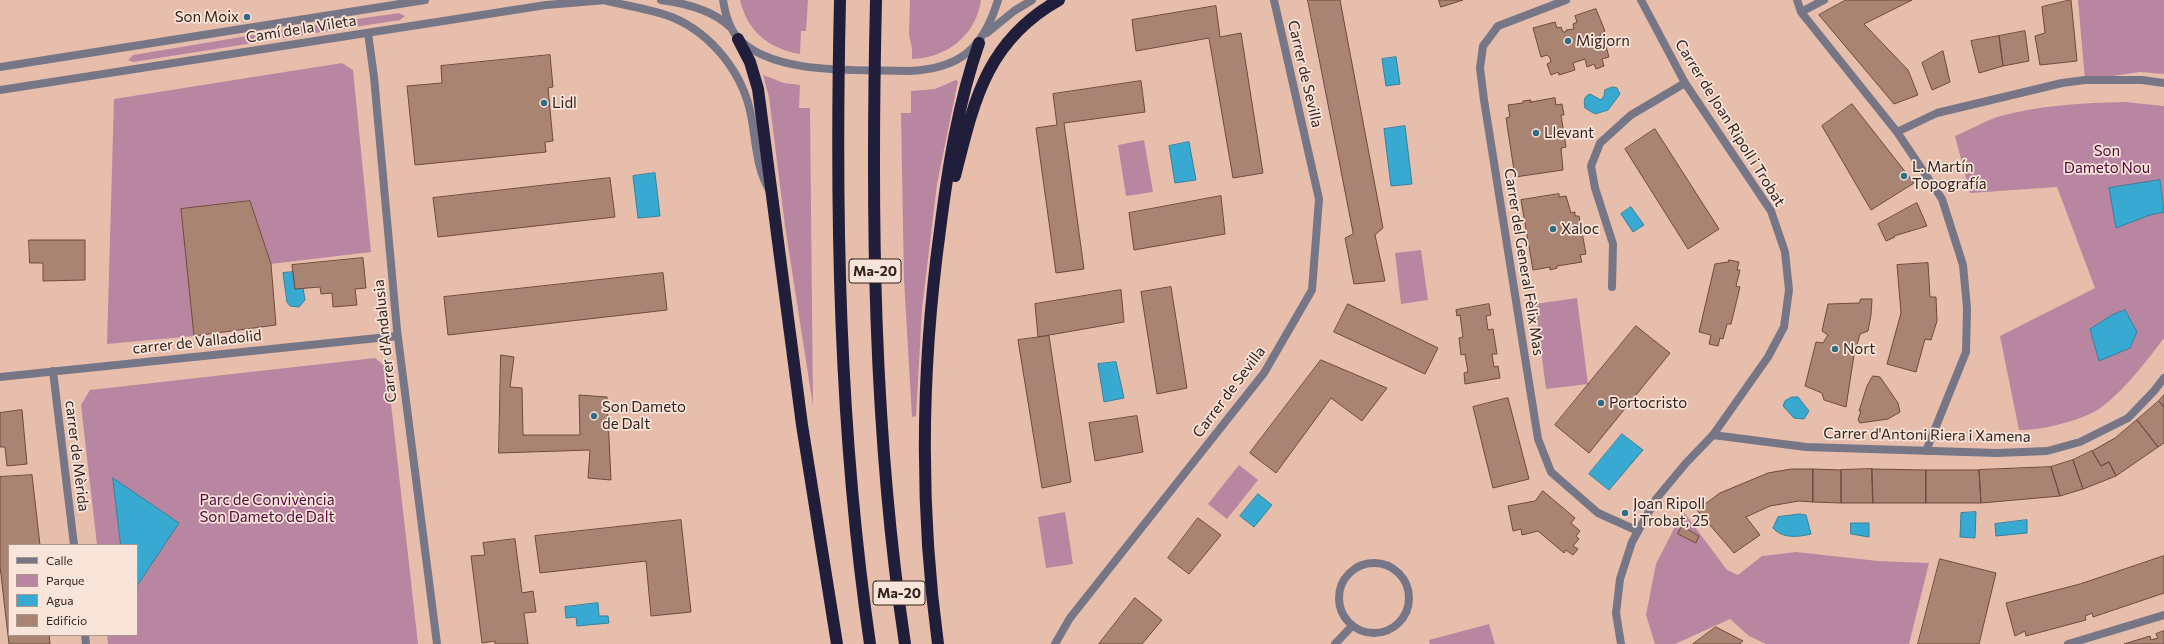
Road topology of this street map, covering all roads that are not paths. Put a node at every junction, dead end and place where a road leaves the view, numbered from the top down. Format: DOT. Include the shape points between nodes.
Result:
graph roads {
  1 [pos="425,0"];
  2 [pos="603,0"];
  3 [pos="606,0"];
  4 [pos="661,0"];
  5 [pos="723,0"];
  6 [pos="840,0"];
  7 [pos="876,0"];
  8 [pos="998,0"];
  9 [pos="1032,0"];
  10 [pos="1059,0"];
  11 [pos="1274,0"];
  12 [pos="1566,0"];
  13 [pos="1641,0"];
  14 [pos="1797,0"];
  15 [pos="1824,0"];
  16 [pos="1801,12"];
  17 [pos="368,33"];
  18 [pos="736,35"];
  19 [pos="982,39"];
  20 [pos="0,67"];
  21 [pos="1684,83"];
  22 [pos="2164,83"];
  23 [pos="0,90"];
  24 [pos="1897,132"];
  25 [pos="772,194"];
  26 [pos="938,245"];
  27 [pos="1612,287"];
  28 [pos="398,336"];
  29 [pos="53,371"];
  30 [pos="0,377"];
  31 [pos="2164,378"];
  32 [pos="1713,436"];
  33 [pos="1926,451"];
  34 [pos="1638,531"];
  35 [pos="74,544"];
  36 [pos="2164,615"];
  37 [pos="1352,626"];
  38 [pos="437,644"];
  39 [pos="837,644"];
  40 [pos="870,644"];
  41 [pos="905,644"];
  42 [pos="938,644"];
  43 [pos="1055,644"];
  44 [pos="1335,644"];
  45 [pos="1621,644"];
  46 [pos="2068,644"];
  1 -- 20 [label="street, Camí de la Vileta"];
  2 -- 3 [label="street, Camí de la Vileta"];
  2 -- 17 [label="street, Camí de la Vileta" via="546,5"];
  2 -- 25 [label="street" via="674,18 702,34 716,48 735,74 745,94 762,179"];
  4 -- 18 [label="street" via="703,11 722,20"];
  5 -- 18 [label="street"];
  6 -- 40 [label="highway, Ma-20" via="839,198 844,369 852,486"];
  7 -- 41 [label="highway, Ma-20" via="874,196 879,370 884,456"];
  8 -- 19 [label="street"];
  9 -- 19 [label="street" via="1014,10"];
  10 -- 26 [label="highway" via="1013,34 990,67 970,117"];
  11 -- 43 [label="street, Carrer de Sevilla" via="1318,199 1312,290 1264,373 1070,618"];
  12 -- 34 [label="street, Carrer del General Fèlix Mas" via="1498,26 1483,46 1480,68 1484,100 1538,439 1550,472 1598,513"];
  13 -- 21 [label="street, Carrer de Joan Ripoll i Trobat"];
  14 -- 16 [label="street"];
  15 -- 16 [label="street"];
  16 -- 24 [label="street"];
  17 -- 23 [label="street, Camí de la Vileta"];
  17 -- 28 [label="street, Carrer d'Andalusia"];
  18 -- 19 [label="street" via="767,57 799,67 908,71 926,71 955,61"];
  18 -- 25 [label="highway" via="751,66 758,89"];
  19 -- 26 [label="highway" via="970,70 957,122"];
  21 -- 27 [label="street" via="1631,115 1600,143 1591,166 1595,188 1613,244"];
  21 -- 32 [label="street, Carrer de Joan Ripoll i Trobat" via="1771,211 1785,252 1789,290 1784,327 1768,357"];
  22 -- 24 [label="street" via="2142,80 2085,80 2062,83 1937,113"];
  24 -- 33 [label="street" via="1942,199 1963,265 1967,308 1966,352"];
  25 -- 39 [label="highway" via="802,425"];
  26 -- 42 [label="highway" via="928,347 924,469 927,551"];
  28 -- 29 [label="street, carrer de Valladolid"];
  28 -- 38 [label="street, Carrer d'Andalusia"];
  29 -- 30 [label="street, carrer de Valladolid"];
  29 -- 35 [label="street, carrer de Mèrida"];
  31 -- 33 [label="street, Carrer d'Antoni Riera i Xamena" via="2128,418 2080,442 2047,451 2016,453"];
  32 -- 33 [label="street, Carrer d'Antoni Riera i Xamena" via="1806,447"];
  32 -- 34 [label="street, Carrer de Joan Ripoll i Trobat" via="1656,499"];
  34 -- 45 [label="street, Carrer de Joan Ripoll i Trobat" via="1620,579 1616,613"];
  36 -- 46 [label="street"];
  37 -- 37 [label="street" via="1375,633 1386,630 1404,616 1408,605 1406,582 1390,566 1367,563 1348,574 1339,595 1340,607"];
  37 -- 44 [label="street"];
}
